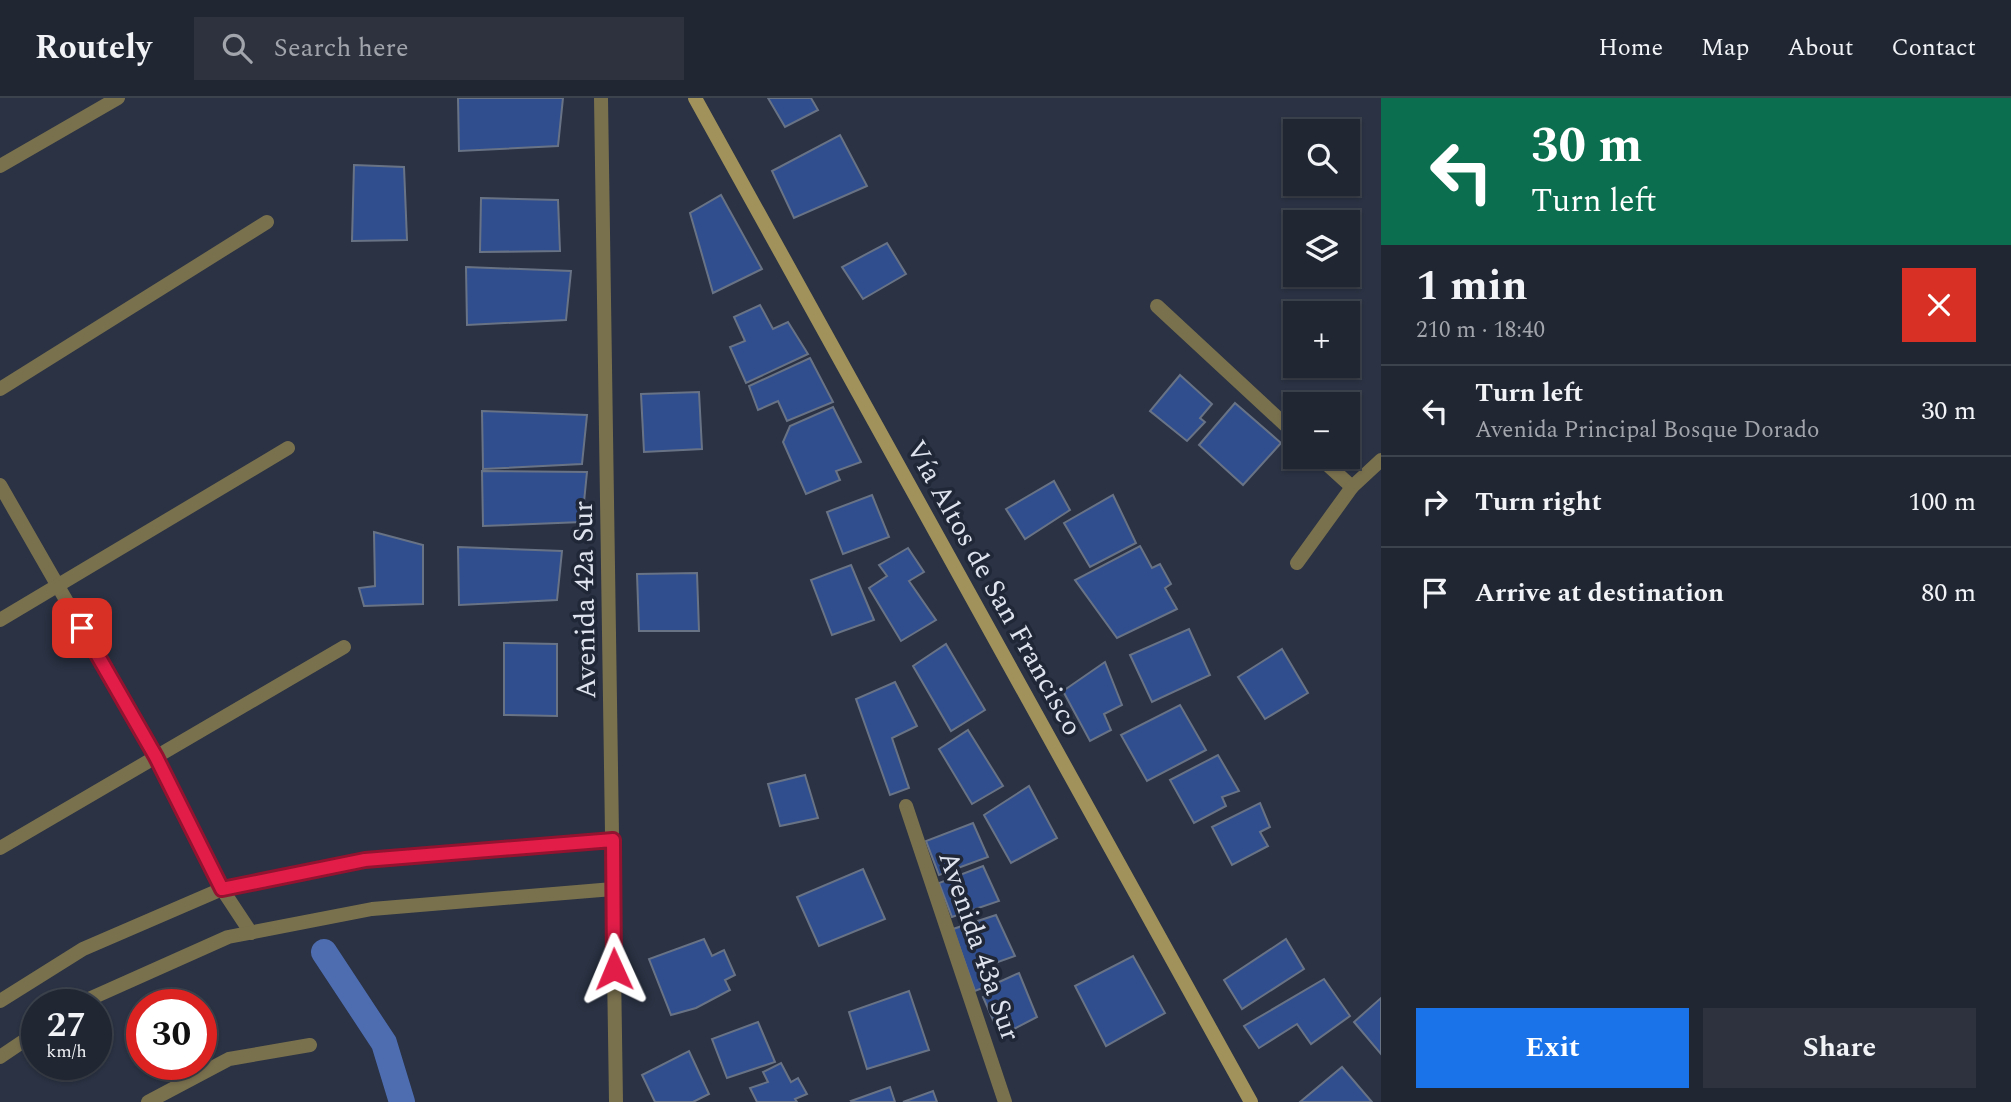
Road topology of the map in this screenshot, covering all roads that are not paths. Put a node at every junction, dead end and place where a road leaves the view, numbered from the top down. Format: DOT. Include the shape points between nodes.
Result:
graph roads {
  1 [pos="118,98"];
  2 [pos="601,98"];
  3 [pos="695,98"];
  4 [pos="0,166"];
  5 [pos="267,222"];
  6 [pos="1157,306"];
  7 [pos="0,389"];
  8 [pos="1283,424"];
  9 [pos="288,448"];
  10 [pos="1381,460"];
  11 [pos="1332,469"];
  12 [pos="0,485"];
  13 [pos="1352,487"];
  14 [pos="1297,563"];
  15 [pos="58,586"];
  16 [pos="0,620"];
  17 [pos="344,647"];
  18 [pos="156,757"];
  19 [pos="906,806"];
  20 [pos="613,840"];
  21 [pos="0,848"];
  22 [pos="222,889"];
  23 [pos="613,889"];
  24 [pos="251,933"];
  25 [pos="112,989"];
  26 [pos="0,1001"];
  27 [pos="21,1042"];
  28 [pos="310,1045"];
  29 [pos="0,1056"];
  30 [pos="148,1102"];
  31 [pos="616,1102"];
  32 [pos="1005,1102"];
  33 [pos="1251,1102"];
  1 -- 4 [label="street"];
  2 -- 20 [label="street, Avenida 42a Sur"];
  3 -- 33 [label="street, Vía Altos de San Francisco"];
  5 -- 7 [label="street"];
  6 -- 8 [label="street"];
  9 -- 15 [label="street"];
  10 -- 13 [label="street"];
  11 -- 13 [label="street"];
  12 -- 15 [label="street"];
  13 -- 14 [label="street"];
  15 -- 16 [label="street"];
  15 -- 18 [label="street"];
  17 -- 18 [label="street"];
  18 -- 21 [label="street"];
  18 -- 22 [label="street"];
  19 -- 32 [label="street, Avenida 43a Sur"];
  20 -- 22 [label="street" via="365,860"];
  20 -- 23 [label="street, Avenida 42a Sur"];
  22 -- 24 [label="street"];
  22 -- 26 [label="street" via="83,949"];
  23 -- 24 [label="street" via="372,909"];
  23 -- 31 [label="street, Avenida 42a Sur"];
  24 -- 25 [label="street" via="228,937"];
  27 -- 29 [label="street"];
  28 -- 30 [label="street" via="229,1059"];
}
